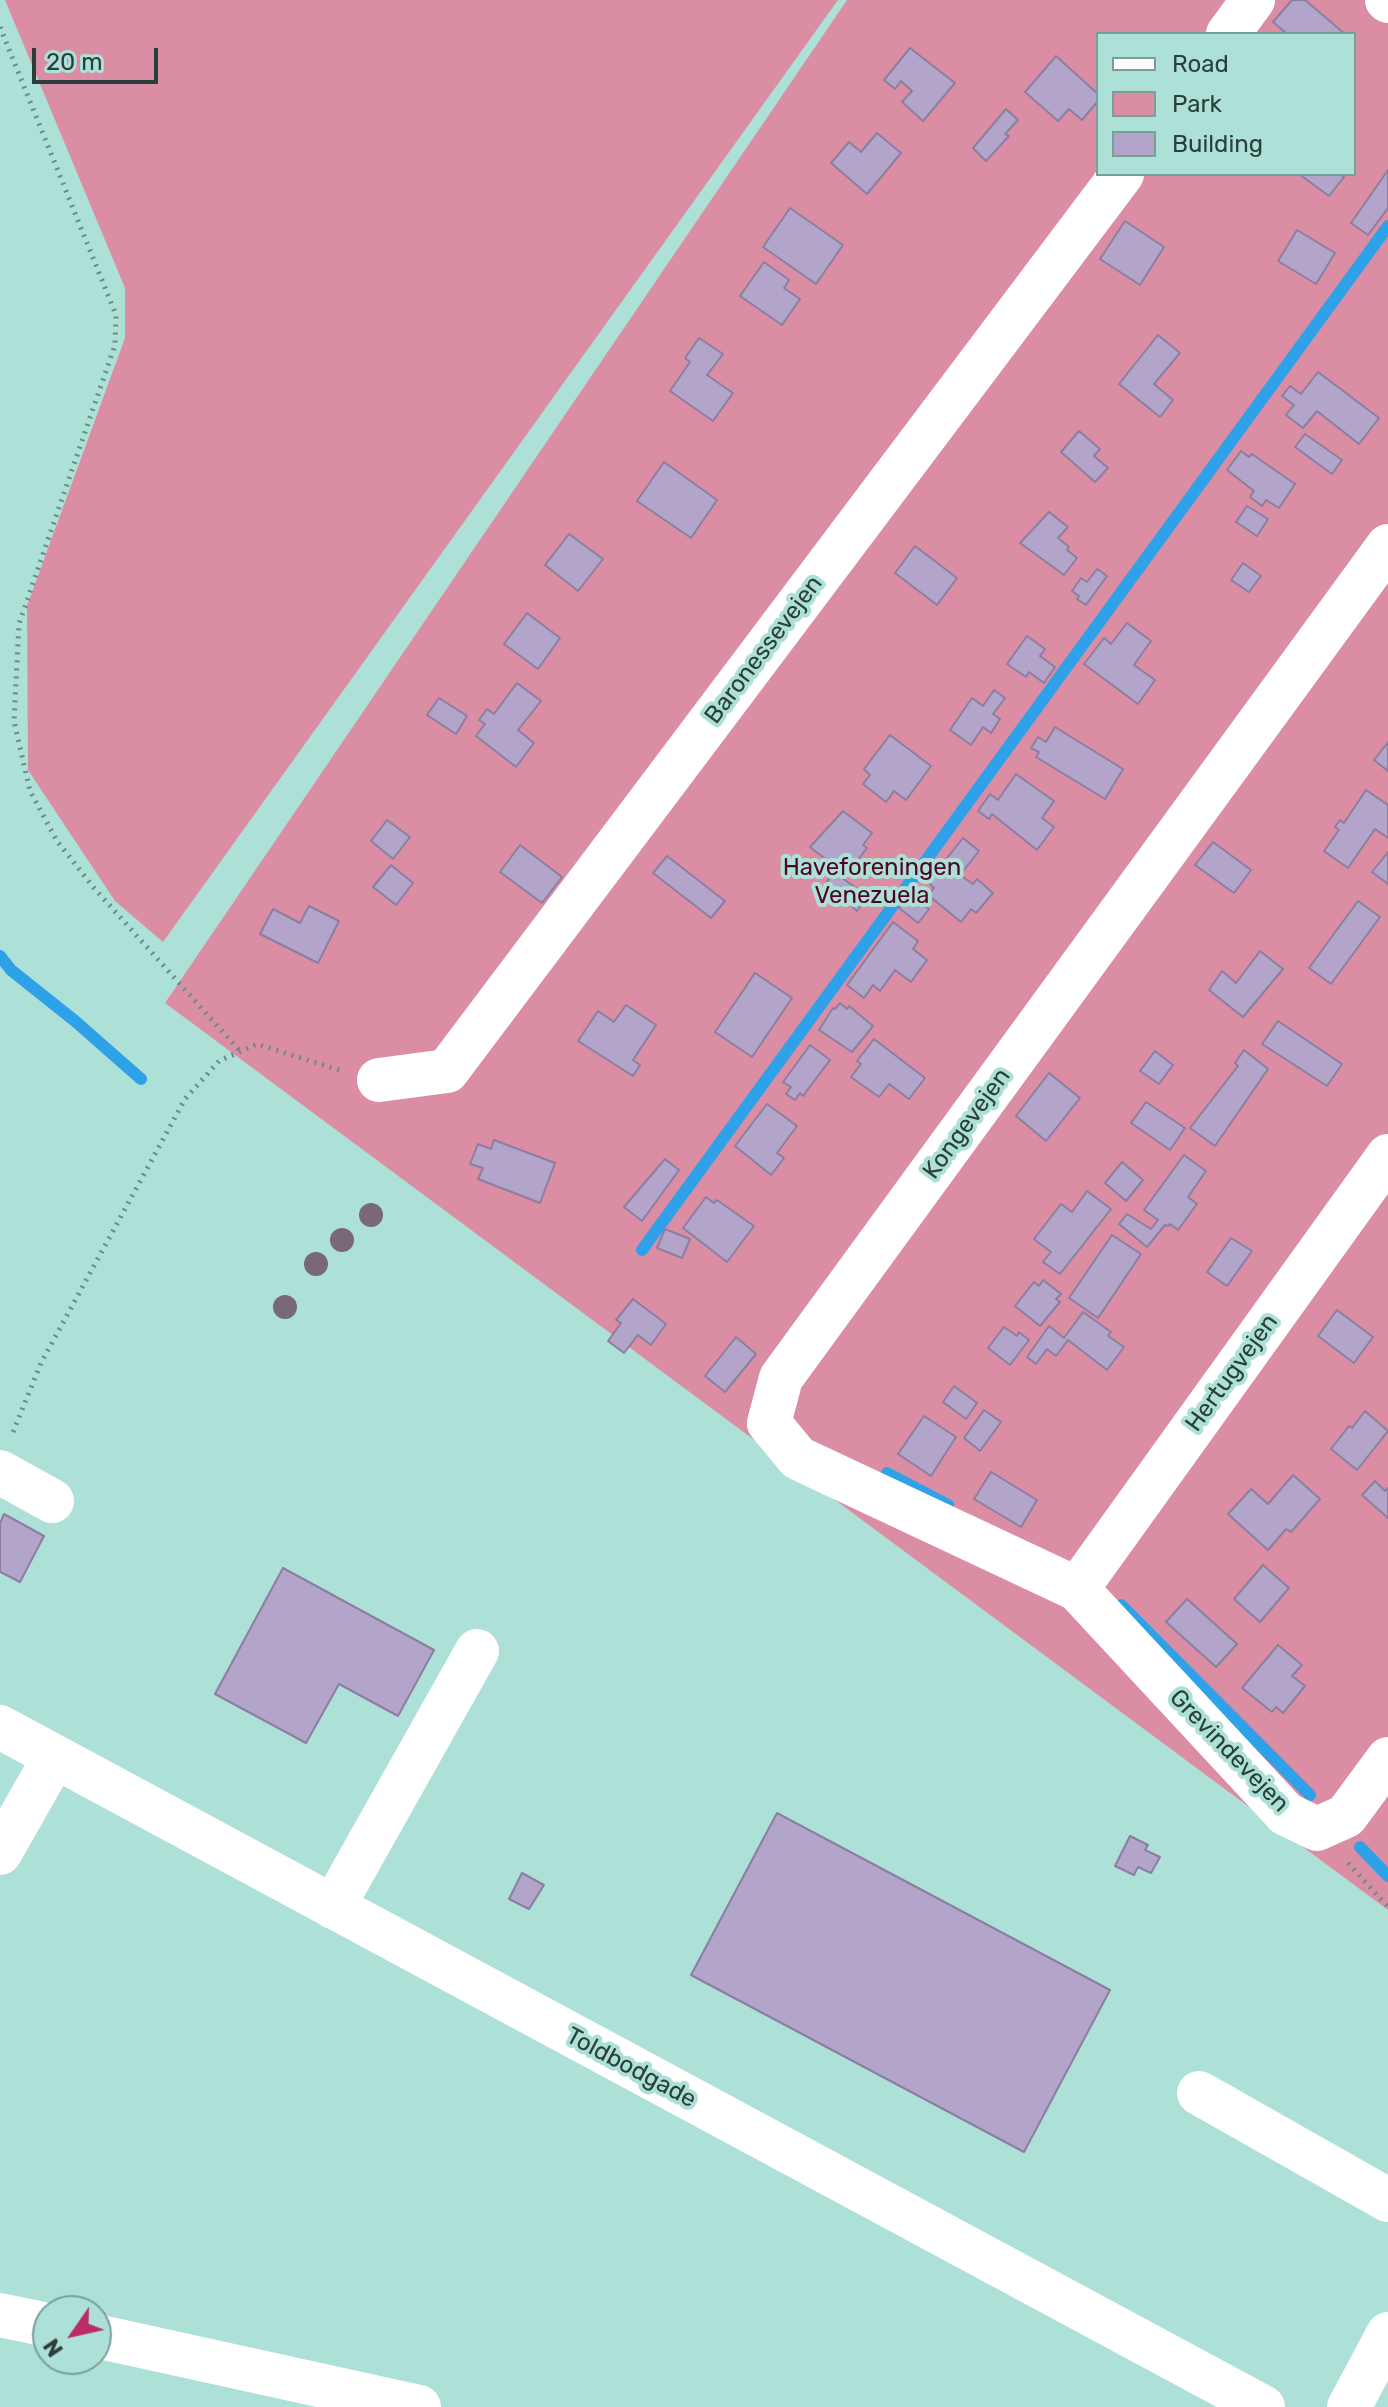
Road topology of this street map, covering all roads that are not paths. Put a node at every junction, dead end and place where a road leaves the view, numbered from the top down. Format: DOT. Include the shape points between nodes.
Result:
graph roads {
  1 [pos="1253,0"];
  2 [pos="1229,32"];
  3 [pos="1120,176"];
  4 [pos="1388,546"];
  5 [pos="379,1080"];
  6 [pos="1388,1156"];
  7 [pos="6,1454"];
  8 [pos="52,1501"];
  9 [pos="1077,1589"];
  10 [pos="477,1651"];
  11 [pos="0,1727"];
  12 [pos="54,1758"];
  13 [pos="1388,1759"];
  14 [pos="0,1853"];
  15 [pos="333,1907"];
  16 [pos="1199,2093"];
  17 [pos="1388,2200"];
  18 [pos="0,2315"];
  19 [pos="32,2322"];
  20 [pos="1388,2334"];
  21 [pos="112,2340"];
  22 [pos="419,2407"];
  23 [pos="1263,2407"];
  24 [pos="1349,2407"];
  1 -- 2 [label="street"];
  3 -- 5 [label="street, Baronessevejen" via="447,1071"];
  4 -- 9 [label="street, Kongevejen" via="781,1378 769,1423 798,1458"];
  6 -- 9 [label="street, Hertugvejen"];
  7 -- 8 [label="street"];
  9 -- 13 [label="street, Grevindevejen" via="1286,1814 1317,1829 1346,1816"];
  10 -- 15 [label="street"];
  11 -- 12 [label="street, Toldbodgade"];
  12 -- 14 [label="street"];
  12 -- 15 [label="street, Toldbodgade"];
  15 -- 23 [label="street, Toldbodgade"];
  16 -- 17 [label="street"];
  18 -- 19 [label="street"];
  20 -- 24 [label="street"];
  21 -- 22 [label="street"];
}
